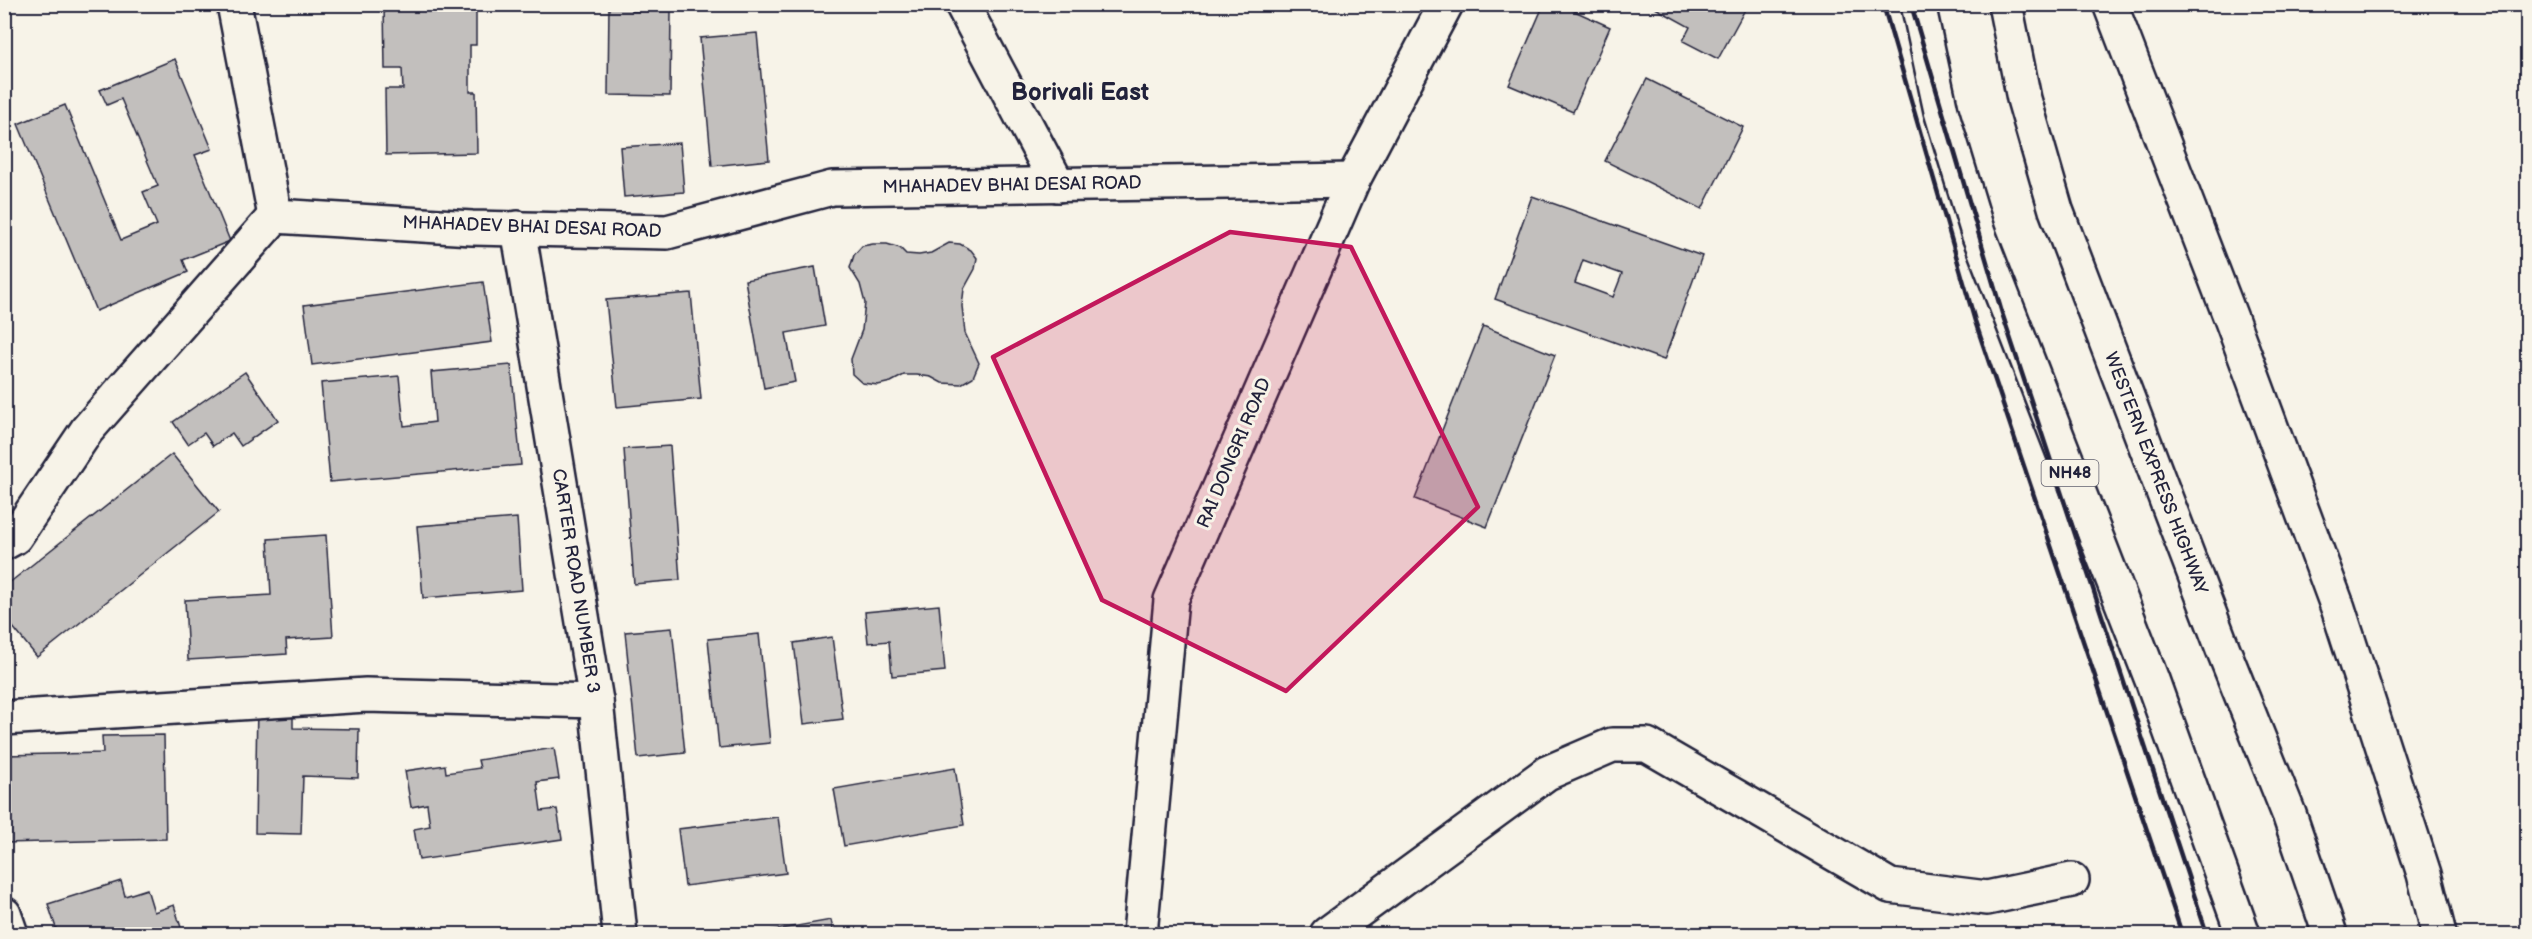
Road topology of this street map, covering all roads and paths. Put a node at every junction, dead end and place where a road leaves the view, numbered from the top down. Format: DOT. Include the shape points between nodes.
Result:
graph roads {
  1 [pos="234,4"];
  2 [pos="962,4"];
  3 [pos="1446,4"];
  4 [pos="1918,4"];
  5 [pos="2006,4"];
  6 [pos="2110,4"];
  7 [pos="1353,180"];
  8 [pos="1058,184"];
  9 [pos="275,216"];
  10 [pos="518,228"];
  11 [pos="4,543"];
  12 [pos="596,701"];
  13 [pos="4,718"];
  14 [pos="2072,880"];
  15 [pos="4,914"];
  16 [pos="11,934"];
  17 [pos="620,934"];
  18 [pos="1140,934"];
  19 [pos="1327,934"];
  20 [pos="2243,934"];
  21 [pos="2330,934"];
  22 [pos="2439,934"];
  1 -- 9 [label="main road"];
  2 -- 8 [label="main road"];
  3 -- 7 [label="main road, RAI DONGRI ROAD"];
  4 -- 20 [label="main road, NH48" via="1941,111 1978,233 2152,680"];
  5 -- 21 [label="main road, WESTERN EXPRESS HIGHWAY" via="2024,99 2056,210 2289,814"];
  6 -- 22 [label="main road" via="2338,608 2424,874"];
  7 -- 8 [label="main road, MHAHADEV BHAI DESAI ROAD"];
  7 -- 18 [label="main road, RAI DONGRI ROAD" via="1171,600"];
  8 -- 10 [label="main road, MHAHADEV BHAI DESAI ROAD" via="832,188 667,232"];
  9 -- 10 [label="main road, MHAHADEV BHAI DESAI ROAD"];
  9 -- 11 [label="main road" via="87,430 15,537"];
  10 -- 12 [label="main road, CARTER ROAD NUMBER 3"];
  12 -- 13 [label="main road" via="366,695"];
  12 -- 17 [label="main road, CARTER ROAD NUMBER 3"];
  14 -- 19 [label="main road" via="1987,898 1890,886 1647,745 1612,745 1547,773"];
  15 -- 16 [label="main road"];
}
